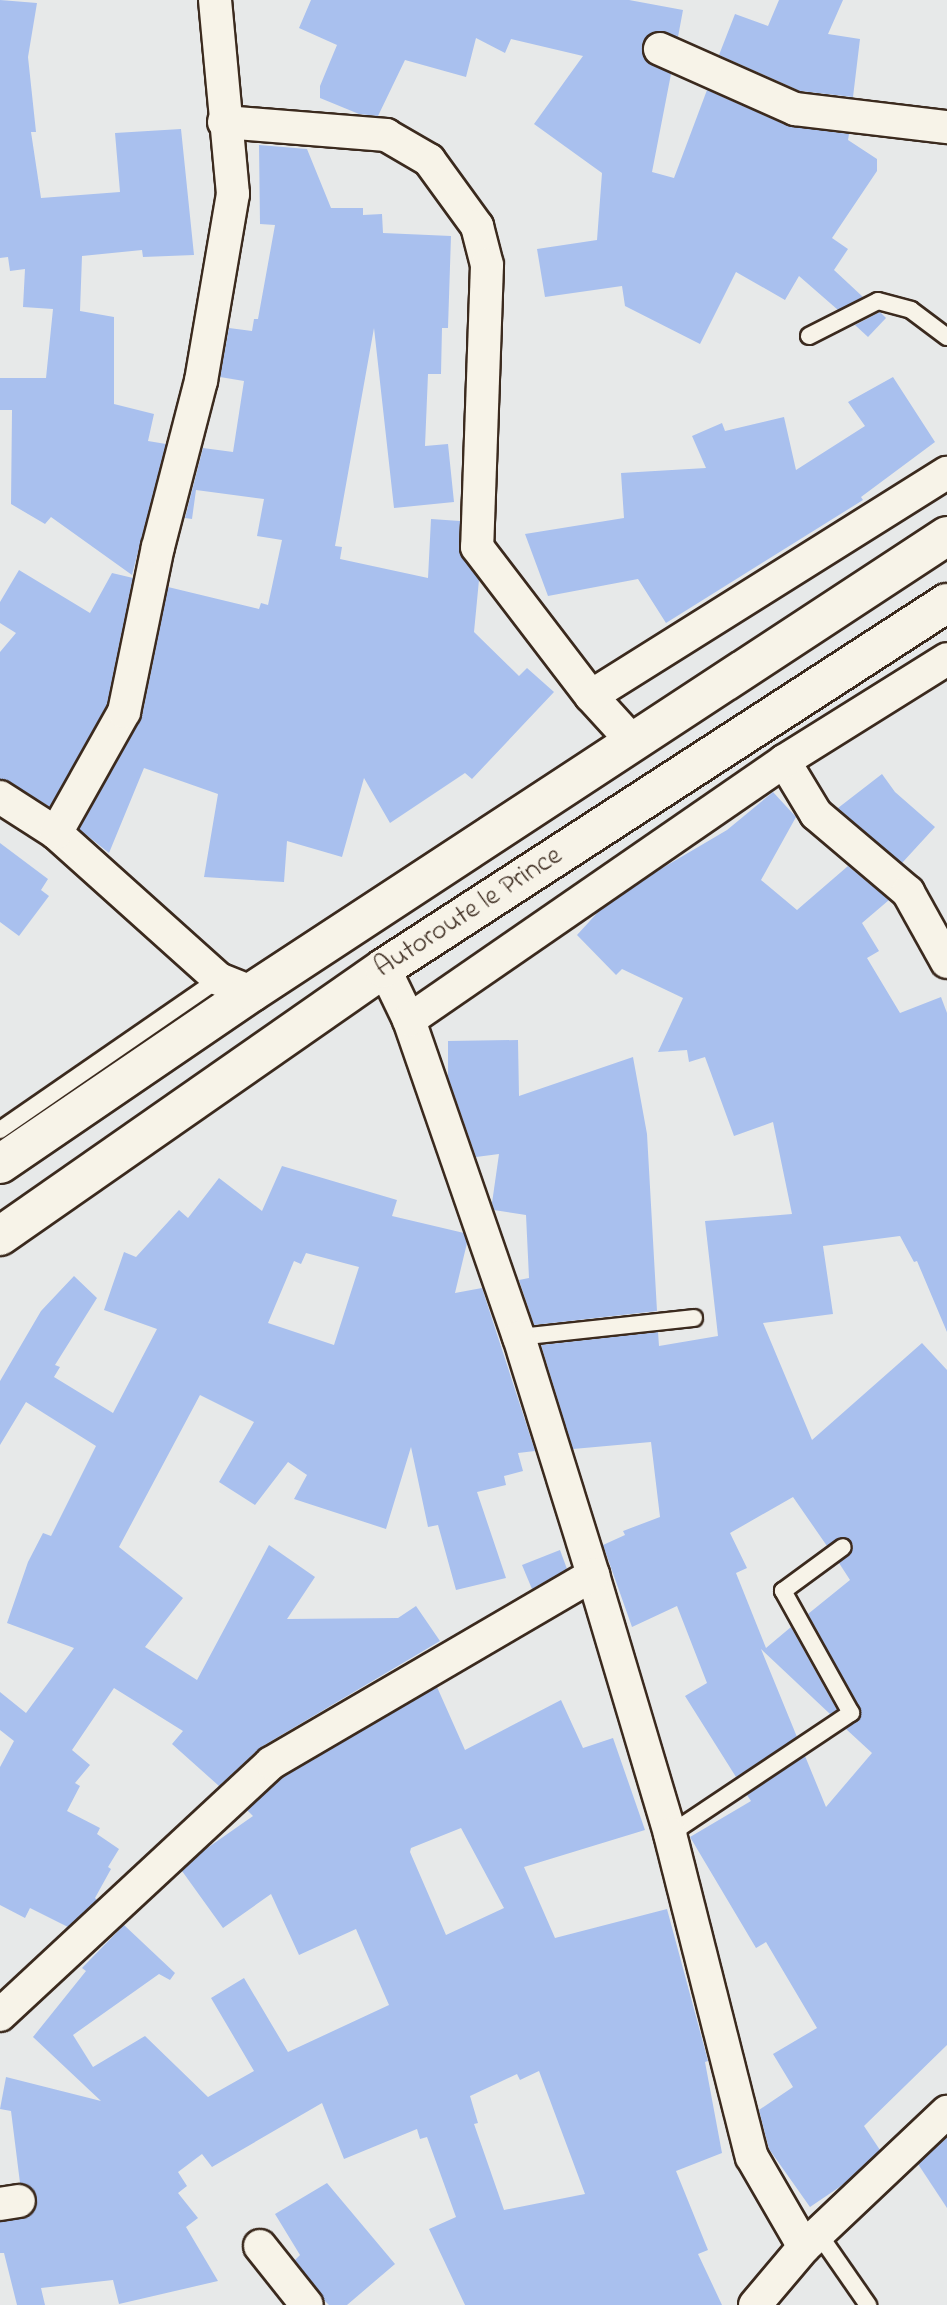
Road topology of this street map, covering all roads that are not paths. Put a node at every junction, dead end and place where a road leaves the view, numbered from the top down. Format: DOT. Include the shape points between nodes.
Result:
graph roads {
  1 [pos="215,0"];
  2 [pos="660,50"];
  3 [pos="224,122"];
  4 [pos="947,127"];
  5 [pos="809,336"];
  6 [pos="947,337"];
  7 [pos="947,473"];
  8 [pos="947,536"];
  9 [pos="947,603"];
  10 [pos="947,659"];
  11 [pos="591,696"];
  12 [pos="633,742"];
  13 [pos="784,761"];
  14 [pos="0,797"];
  15 [pos="56,833"];
  16 [pos="947,962"];
  17 [pos="384,968"];
  18 [pos="235,986"];
  19 [pos="409,1020"];
  20 [pos="0,1130"];
  21 [pos="0,1164"];
  22 [pos="0,1236"];
  23 [pos="694,1318"];
  24 [pos="519,1337"];
  25 [pos="843,1547"];
  26 [pos="593,1575"];
  27 [pos="670,1834"];
  28 [pos="0,2015"];
  29 [pos="947,2112"];
  30 [pos="811,2240"];
  31 [pos="260,2246"];
  32 [pos="307,2305"];
  33 [pos="755,2305"];
  34 [pos="868,2305"];
  1 -- 3 [label="street"];
  2 -- 4 [label="street" via="795,109"];
  3 -- 11 [label="street" via="386,135 429,160 477,226 487,265 477,547"];
  3 -- 15 [label="street" via="233,194 201,381 158,547 124,712"];
  5 -- 6 [label="lane" via="878,301 911,310"];
  7 -- 11 [label="street"];
  8 -- 12 [label="main road, Autoroute le Prince"];
  9 -- 17 [label="main road, Autoroute le Prince"];
  10 -- 13 [label="street"];
  11 -- 12 [label="street"];
  12 -- 18 [label="main road, Autoroute le Prince"];
  13 -- 16 [label="street" via="816,814 908,891"];
  13 -- 19 [label="street"];
  14 -- 15 [label="street"];
  15 -- 18 [label="street"];
  17 -- 19 [label="street"];
  17 -- 22 [label="main road, Autoroute le Prince"];
  18 -- 20 [label="lane"];
  18 -- 21 [label="main road, Autoroute le Prince"];
  19 -- 24 [label="street"];
  23 -- 24 [label="lane"];
  24 -- 26 [label="street"];
  25 -- 27 [label="lane" via="783,1591 851,1713"];
  26 -- 27 [label="street"];
  26 -- 28 [label="street" via="271,1763"];
  27 -- 30 [label="street" via="752,2157"];
  29 -- 30 [label="street"];
  30 -- 33 [label="street"];
  30 -- 34 [label="lane"];
  31 -- 32 [label="street"];
}
